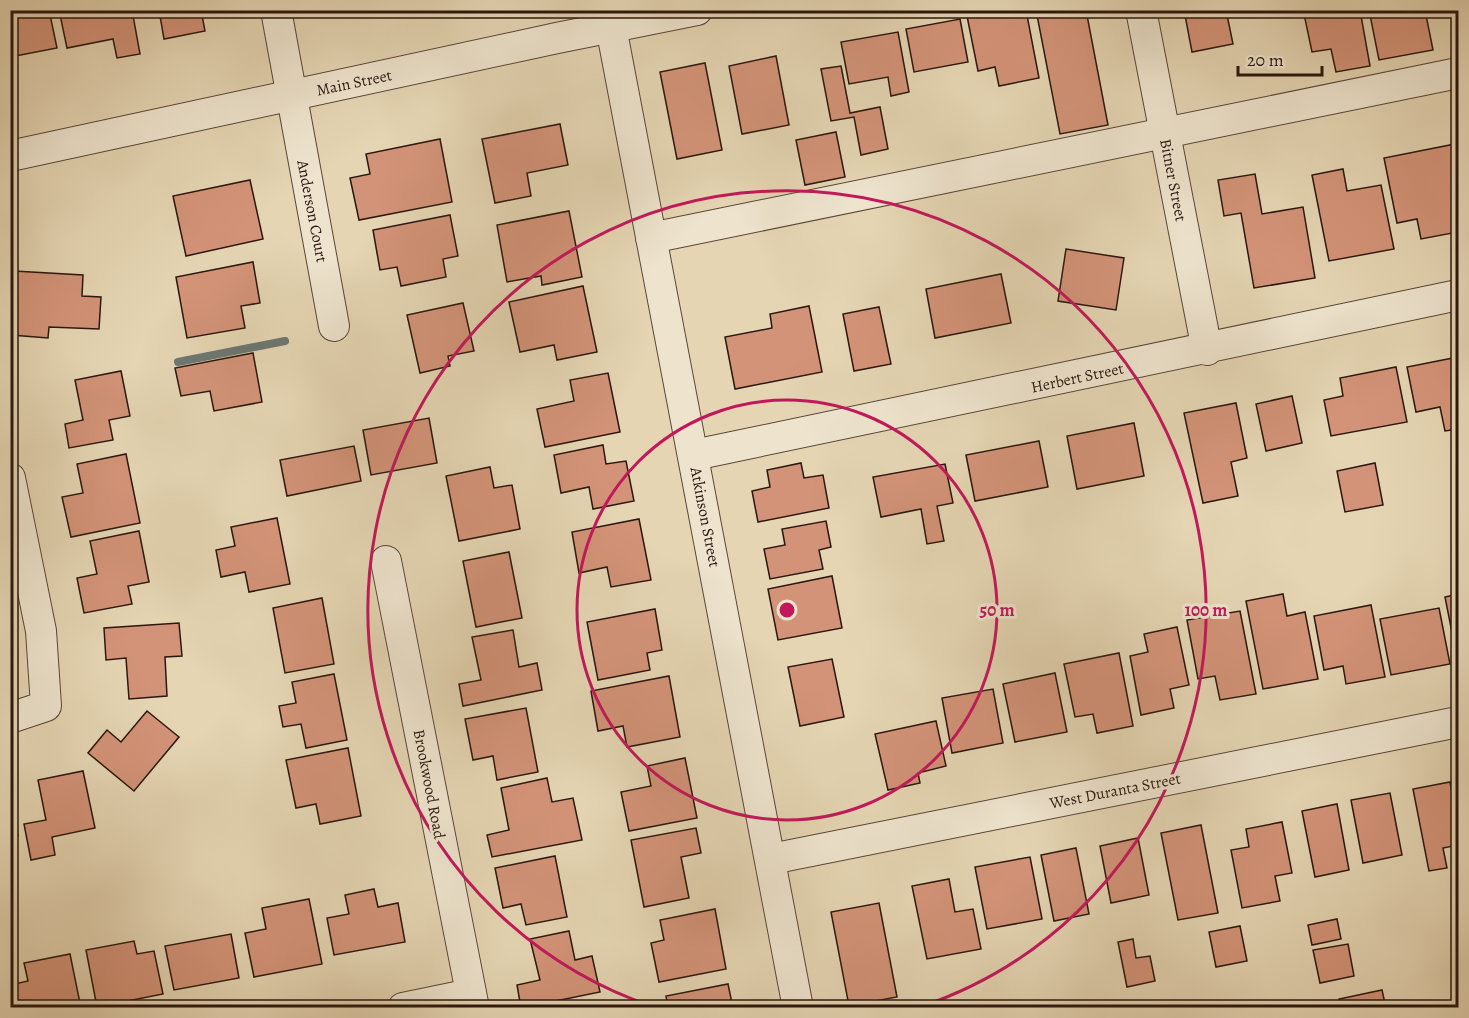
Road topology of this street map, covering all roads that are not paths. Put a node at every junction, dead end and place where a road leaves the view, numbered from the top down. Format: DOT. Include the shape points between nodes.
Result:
graph roads {
  1 [pos="276,10"];
  2 [pos="697,10"];
  3 [pos="1142,10"];
  4 [pos="611,27"];
  5 [pos="1458,73"];
  6 [pos="293,95"];
  7 [pos="1165,132"];
  8 [pos="10,156"];
  9 [pos="651,238"];
  10 [pos="1458,296"];
  11 [pos="334,326"];
  12 [pos="1207,350"];
  13 [pos="694,455"];
  14 [pos="10,478"];
  15 [pos="386,561"];
  16 [pos="10,718"];
  17 [pos="1458,722"];
  18 [pos="771,859"];
  19 [pos="472,1001"];
  20 [pos="403,1008"];
  21 [pos="798,1008"];
  1 -- 6 [label="street, Anderson Court"];
  2 -- 4 [label="street, Main Street"];
  3 -- 7 [label="street, Bitner Street"];
  4 -- 6 [label="street, Main Street"];
  4 -- 9 [label="street, Atkinson Street"];
  5 -- 7 [label="street"];
  6 -- 8 [label="street, Main Street"];
  6 -- 11 [label="street, Anderson Court"];
  7 -- 9 [label="street"];
  7 -- 12 [label="street, Bitner Street"];
  9 -- 13 [label="street, Atkinson Street"];
  10 -- 12 [label="street, Herbert Street"];
  12 -- 13 [label="street, Herbert Street"];
  13 -- 18 [label="street, Atkinson Street"];
  14 -- 16 [label="street" via="41,631 46,706"];
  15 -- 19 [label="street, Brookwood Road"];
  17 -- 18 [label="street, West Duranta Street"];
  18 -- 21 [label="street, Atkinson Street"];
  19 -- 20 [label="street"];
}
